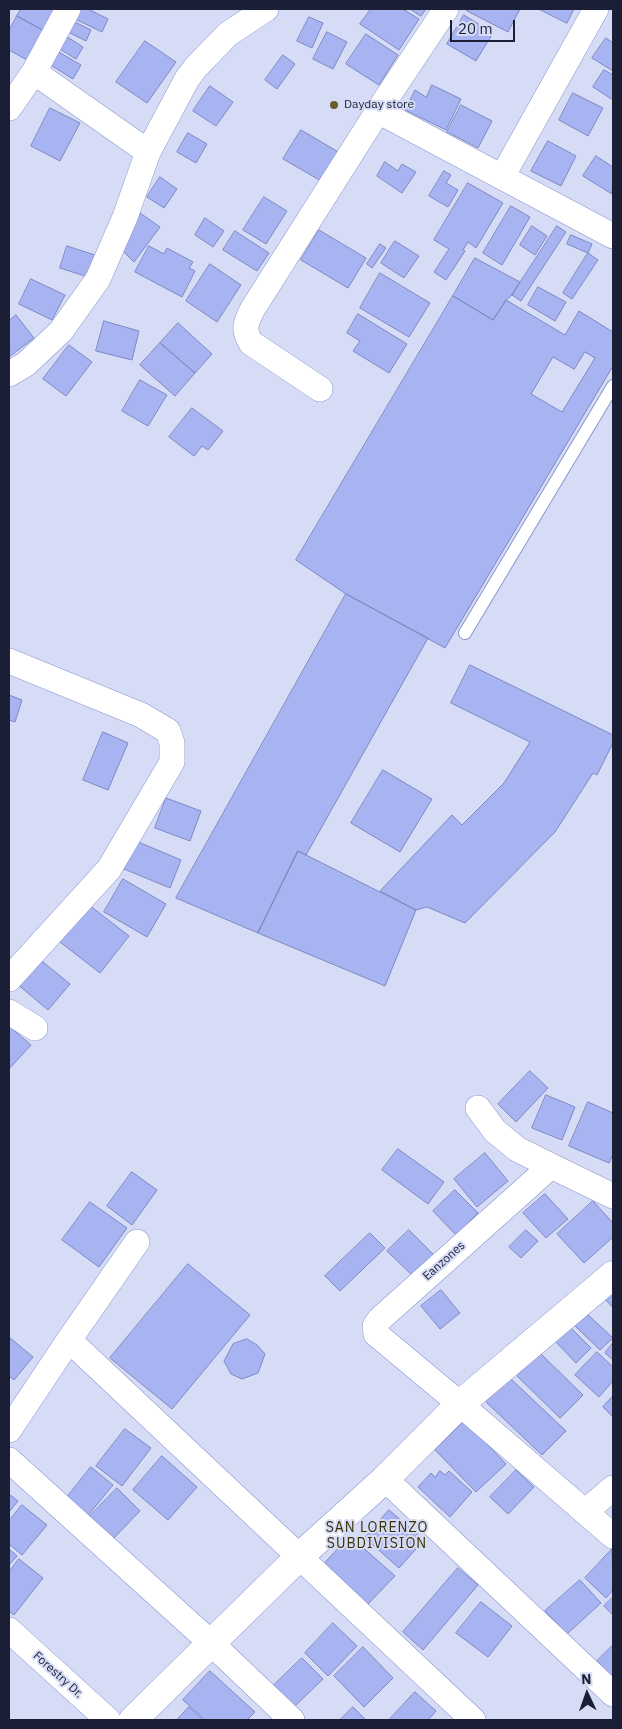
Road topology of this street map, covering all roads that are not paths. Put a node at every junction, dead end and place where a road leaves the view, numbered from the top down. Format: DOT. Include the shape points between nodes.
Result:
graph roads {
  1 [pos="68,9"];
  2 [pos="266,9"];
  3 [pos="446,9"];
  4 [pos="596,9"];
  5 [pos="34,72"];
  6 [pos="9,108"];
  7 [pos="378,111"];
  8 [pos="148,152"];
  9 [pos="502,177"];
  10 [pos="613,236"];
  11 [pos="9,374"];
  12 [pos="613,386"];
  13 [pos="320,389"];
  14 [pos="464,633"];
  15 [pos="9,661"];
  16 [pos="9,979"];
  17 [pos="9,1012"];
  18 [pos="35,1028"];
  19 [pos="478,1108"];
  20 [pos="551,1166"];
  21 [pos="613,1196"];
  22 [pos="137,1242"];
  23 [pos="613,1275"];
  24 [pos="69,1340"];
  25 [pos="460,1404"];
  26 [pos="9,1430"];
  27 [pos="9,1460"];
  28 [pos="386,1479"];
  29 [pos="613,1488"];
  30 [pos="585,1512"];
  31 [pos="613,1536"];
  32 [pos="299,1557"];
  33 [pos="9,1630"];
  34 [pos="211,1643"];
  35 [pos="613,1694"];
  36 [pos="108,1720"];
  37 [pos="133,1720"];
  38 [pos="292,1720"];
  39 [pos="473,1720"];
  1 -- 5 [label="street"];
  2 -- 8 [label="street" via="228,34 196,67"];
  3 -- 7 [label="street"];
  4 -- 9 [label="street"];
  5 -- 6 [label="street"];
  5 -- 8 [label="street"];
  7 -- 9 [label="street"];
  7 -- 13 [label="street" via="245,324 251,343"];
  8 -- 11 [label="street" via="98,279 62,331 26,364"];
  9 -- 10 [label="street"];
  12 -- 14 [label="lane"];
  15 -- 16 [label="street" via="141,715 168,730 172,743 172,762 109,869"];
  17 -- 18 [label="street"];
  19 -- 20 [label="street" via="494,1131 517,1149"];
  20 -- 21 [label="street"];
  20 -- 25 [label="street, Eanzones" via="375,1326 376,1334"];
  22 -- 24 [label="street"];
  23 -- 25 [label="street"];
  24 -- 26 [label="street"];
  24 -- 32 [label="street"];
  25 -- 28 [label="street"];
  25 -- 30 [label="street"];
  27 -- 34 [label="street"];
  28 -- 32 [label="street"];
  28 -- 35 [label="street"];
  29 -- 30 [label="street"];
  30 -- 31 [label="street"];
  32 -- 34 [label="street"];
  32 -- 39 [label="street"];
  33 -- 36 [label="street, Forestry Dr."];
  34 -- 37 [label="street"];
  34 -- 38 [label="street"];
}
